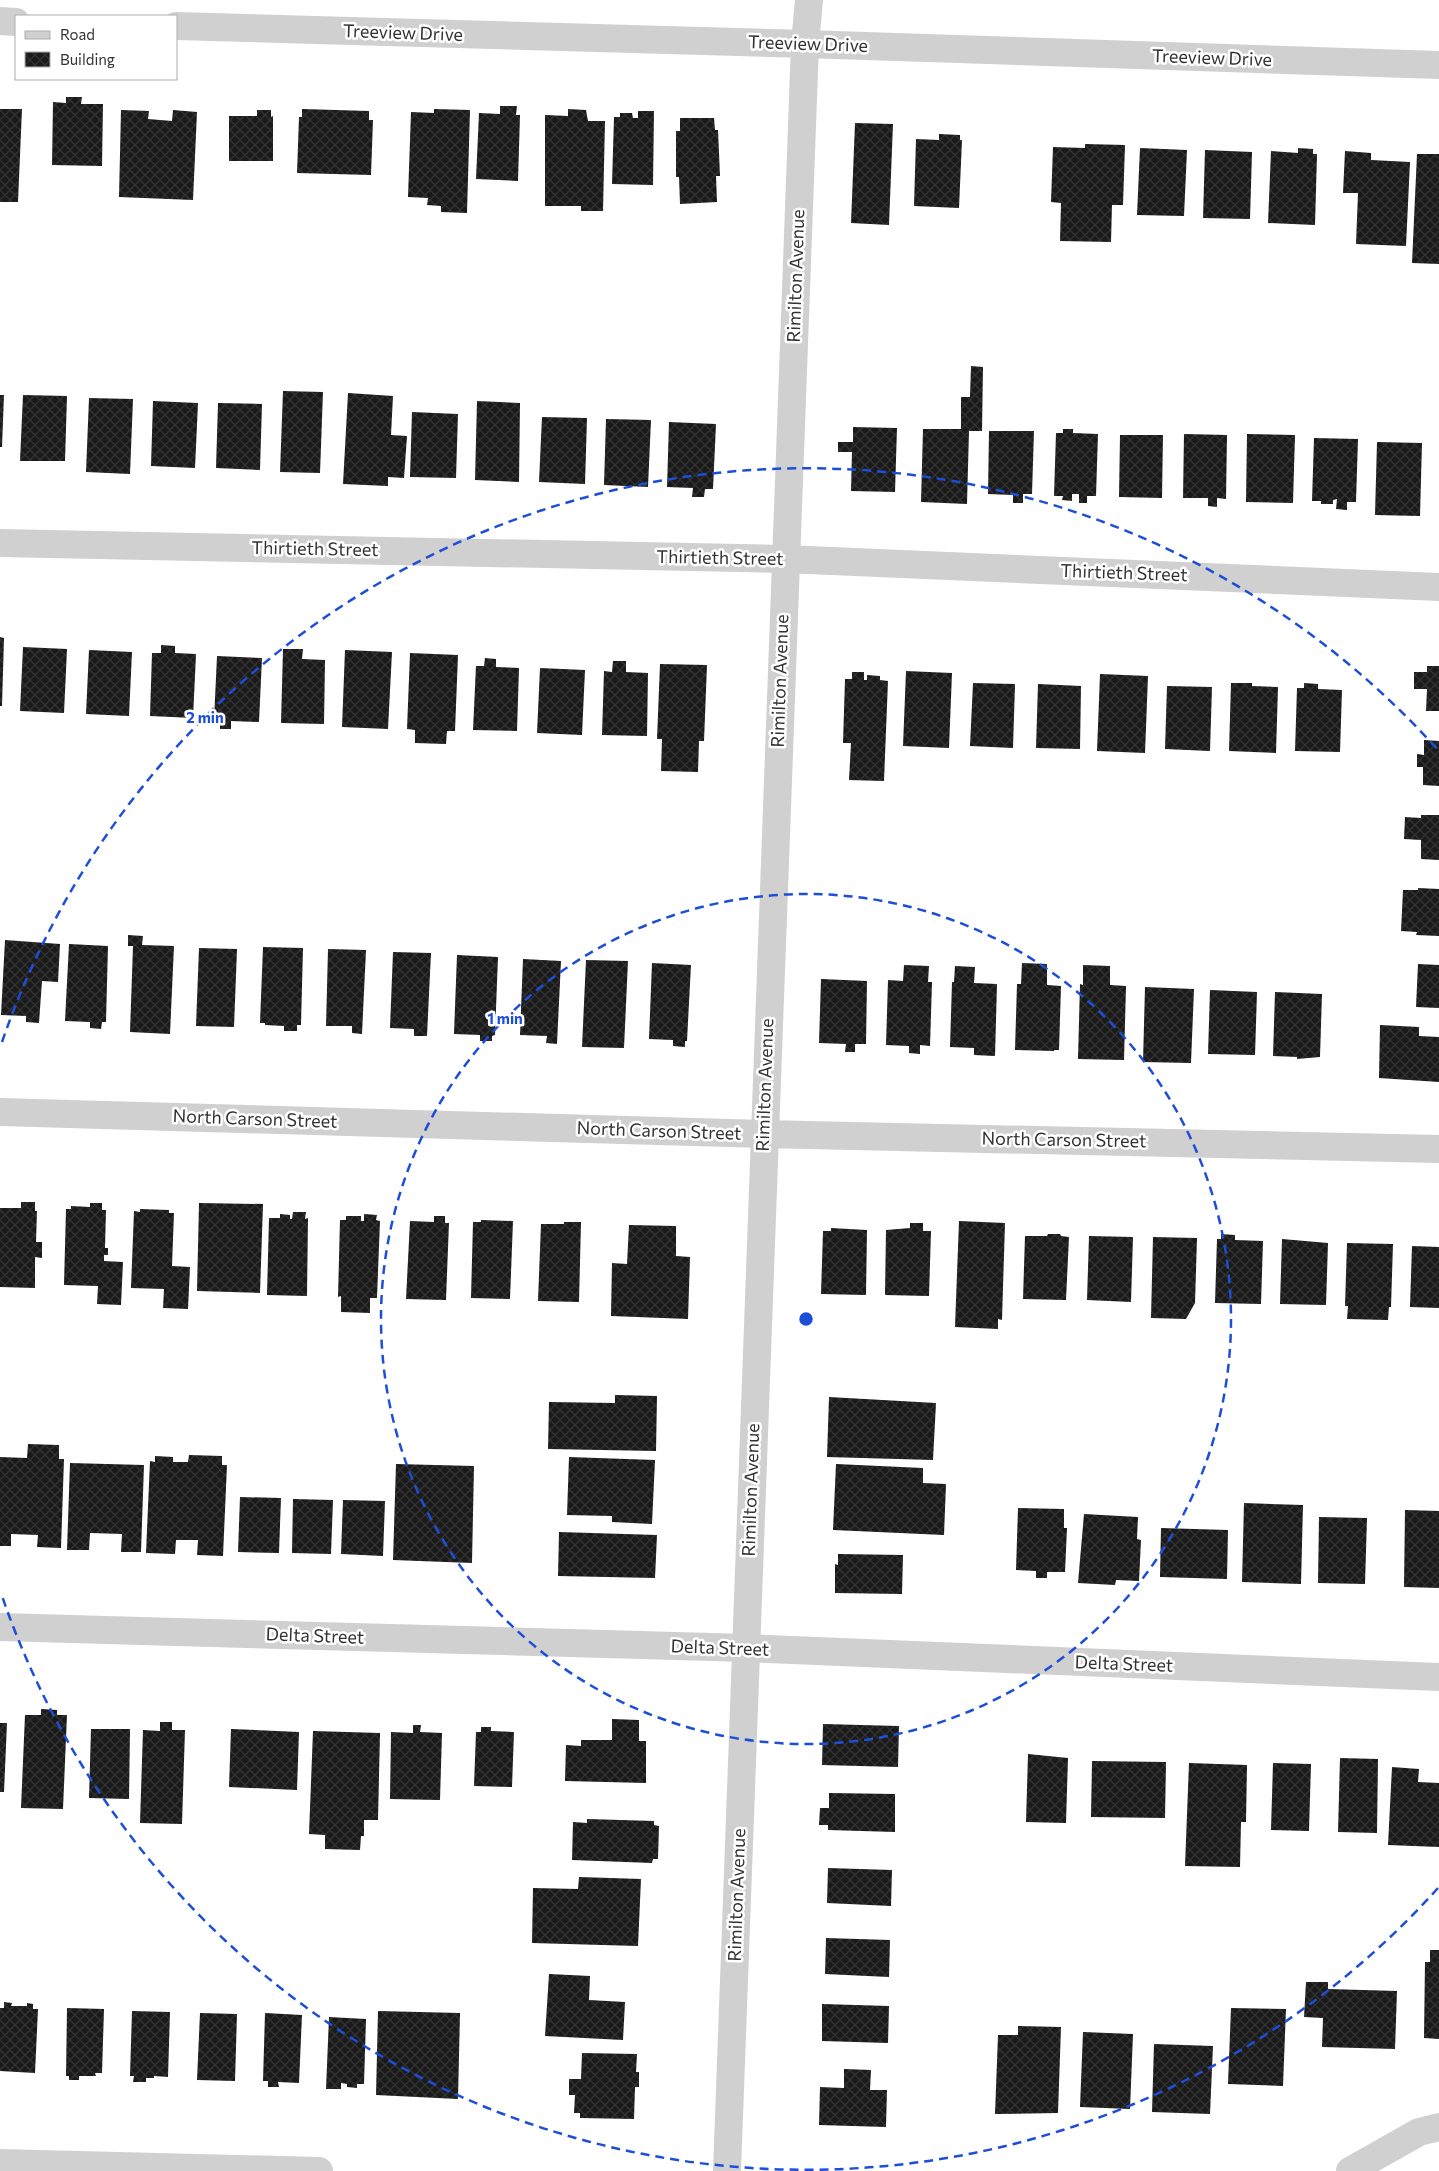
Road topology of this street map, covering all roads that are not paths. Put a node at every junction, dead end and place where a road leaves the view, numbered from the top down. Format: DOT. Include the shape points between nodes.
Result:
graph roads {
  1 [pos="809,0"];
  2 [pos="0,21"];
  3 [pos="15,22"];
  4 [pos="178,26"];
  5 [pos="805,44"];
  6 [pos="1439,66"];
  7 [pos="0,543"];
  8 [pos="785,559"];
  9 [pos="1439,587"];
  10 [pos="0,1112"];
  11 [pos="764,1134"];
  12 [pos="1439,1149"];
  13 [pos="0,1627"];
  14 [pos="746,1648"];
  15 [pos="1439,1677"];
  16 [pos="1439,2127"];
  17 [pos="0,2163"];
  18 [pos="319,2171"];
  19 [pos="727,2171"];
  20 [pos="1350,2171"];
  1 -- 5 [label="street, Rimilton Avenue"];
  2 -- 3 [label="street"];
  4 -- 5 [label="street, Treeview Drive"];
  5 -- 6 [label="street, Treeview Drive"];
  5 -- 8 [label="street, Rimilton Avenue"];
  7 -- 8 [label="street, Thirtieth Street"];
  8 -- 9 [label="street, Thirtieth Street"];
  8 -- 11 [label="street, Rimilton Avenue"];
  10 -- 11 [label="street, North Carson Street"];
  11 -- 12 [label="street, North Carson Street"];
  11 -- 14 [label="street, Rimilton Avenue"];
  13 -- 14 [label="street, Delta Street"];
  14 -- 15 [label="street, Delta Street"];
  14 -- 19 [label="street, Rimilton Avenue"];
  16 -- 20 [label="street" via="1419,2132"];
  17 -- 18 [label="street"];
}
